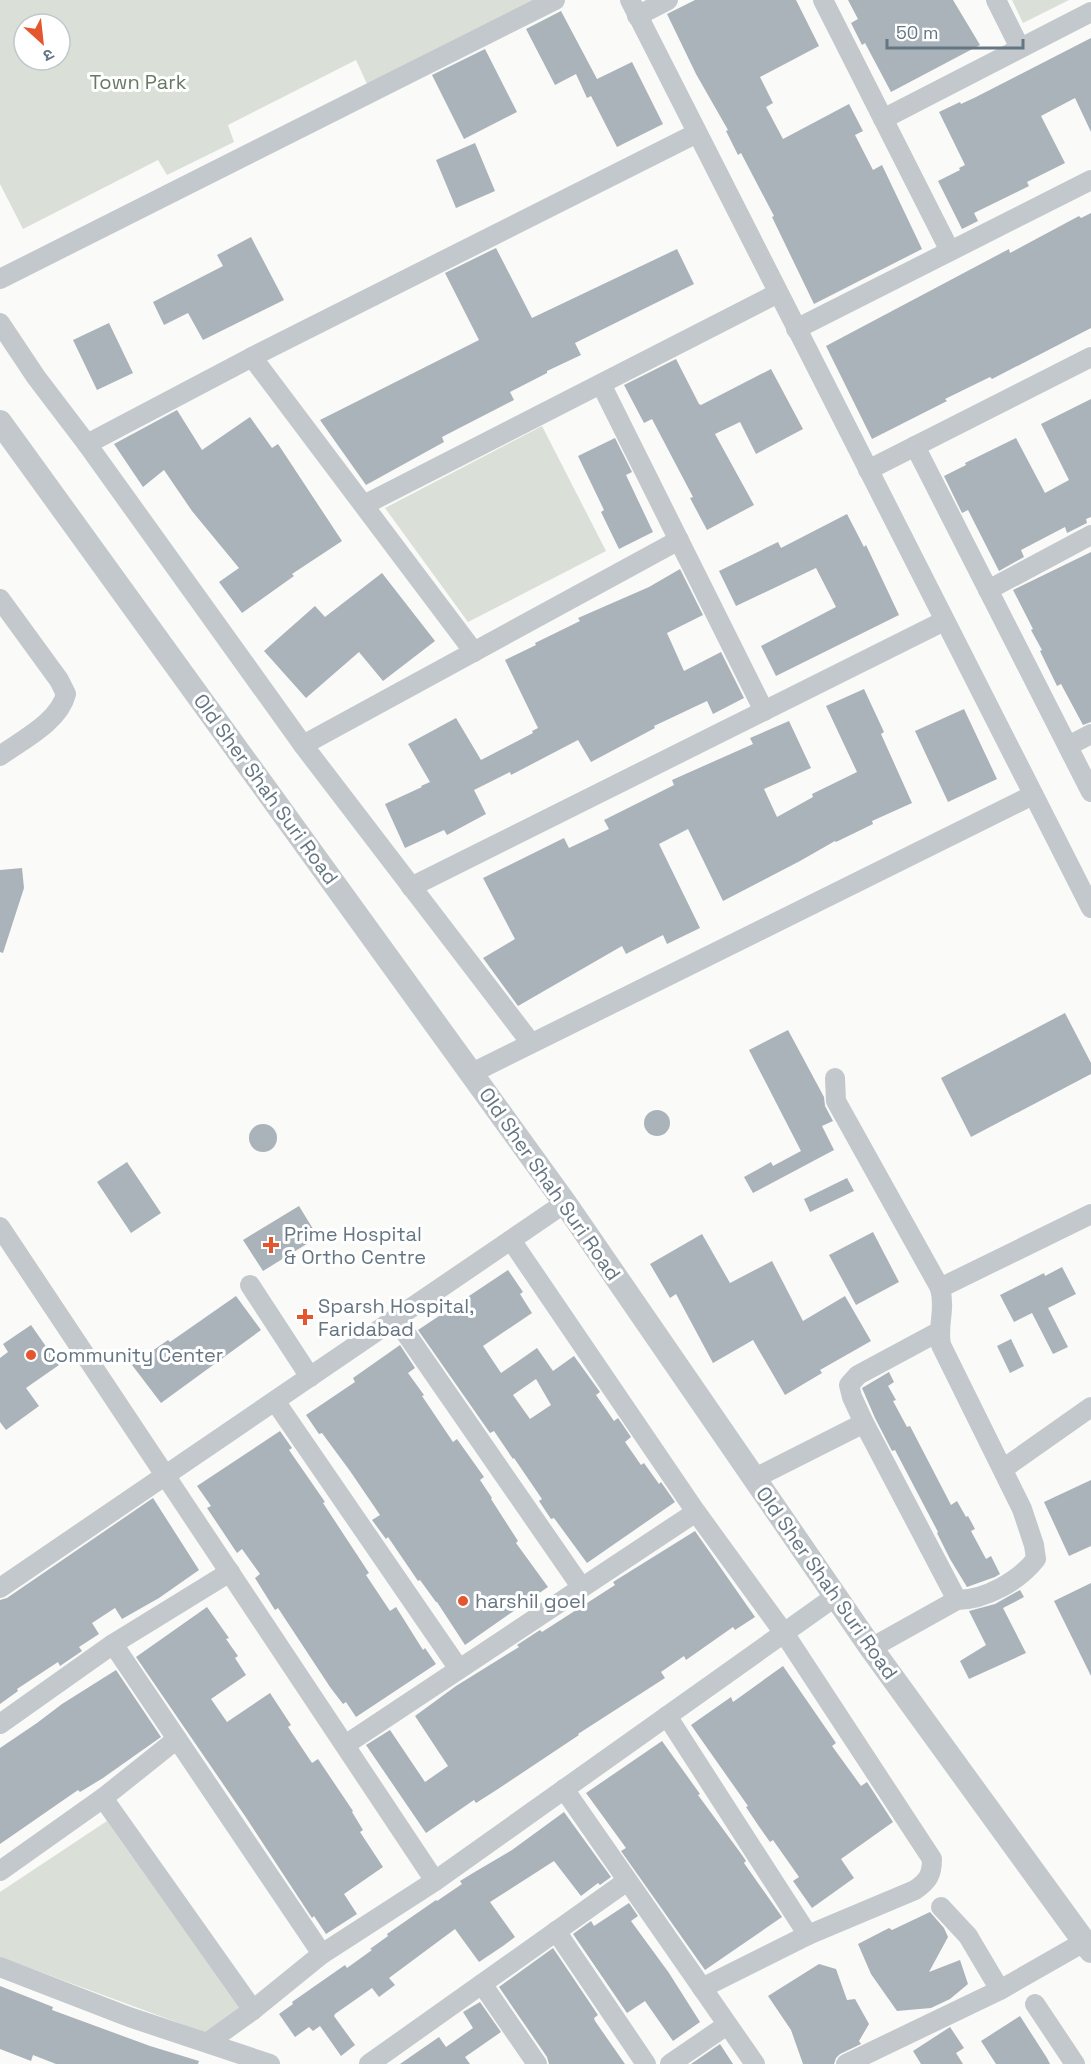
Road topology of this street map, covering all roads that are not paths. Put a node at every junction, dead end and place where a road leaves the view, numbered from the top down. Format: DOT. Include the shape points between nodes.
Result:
graph roads {
  1 [pos="555,0"];
  2 [pos="668,0"];
  3 [pos="824,0"];
  4 [pos="996,0"];
  5 [pos="634,8"];
  6 [pos="1091,12"];
  7 [pos="1020,48"];
  8 [pos="883,119"];
  9 [pos="697,133"];
  10 [pos="1091,180"];
  11 [pos="951,251"];
  12 [pos="0,279"];
  13 [pos="778,293"];
  14 [pos="0,323"];
  15 [pos="796,329"];
  16 [pos="252,357"];
  17 [pos="1091,357"];
  18 [pos="601,384"];
  19 [pos="0,422"];
  20 [pos="87,444"];
  21 [pos="915,446"];
  22 [pos="868,470"];
  23 [pos="364,505"];
  24 [pos="1091,535"];
  25 [pos="679,540"];
  26 [pos="988,590"];
  27 [pos="0,599"];
  28 [pos="944,621"];
  29 [pos="474,652"];
  30 [pos="764,711"];
  31 [pos="1091,734"];
  32 [pos="303,745"];
  33 [pos="1068,746"];
  34 [pos="0,756"];
  35 [pos="1091,792"];
  36 [pos="1033,795"];
  37 [pos="411,887"];
  38 [pos="1091,908"];
  39 [pos="531,1043"];
  40 [pos="472,1073"];
  41 [pos="835,1078"];
  42 [pos="565,1203"];
  43 [pos="1091,1214"];
  44 [pos="0,1227"];
  45 [pos="511,1240"];
  46 [pos="250,1285"];
  47 [pos="940,1288"];
  48 [pos="396,1319"];
  49 [pos="938,1332"];
  50 [pos="310,1377"];
  51 [pos="275,1401"];
  52 [pos="1091,1407"];
  53 [pos="864,1423"];
  54 [pos="1003,1469"];
  55 [pos="166,1476"];
  56 [pos="755,1478"];
  57 [pos="696,1512"];
  58 [pos="230,1572"];
  59 [pos="0,1588"];
  60 [pos="582,1588"];
  61 [pos="836,1596"];
  62 [pos="957,1600"];
  63 [pos="784,1633"];
  64 [pos="113,1644"];
  65 [pos="871,1648"];
  66 [pos="459,1669"];
  67 [pos="667,1716"];
  68 [pos="0,1724"];
  69 [pos="177,1739"];
  70 [pos="345,1745"];
  71 [pos="564,1789"];
  72 [pos="103,1798"];
  73 [pos="0,1871"];
  74 [pos="435,1881"];
  75 [pos="627,1881"];
  76 [pos="941,1907"];
  77 [pos="556,1931"];
  78 [pos="808,1935"];
  79 [pos="1088,1947"];
  80 [pos="322,1954"];
  81 [pos="0,1967"];
  82 [pos="482,1984"];
  83 [pos="702,1988"];
  84 [pos="1000,1990"];
  85 [pos="1035,2004"];
  86 [pos="253,2010"];
  87 [pos="727,2025"];
  88 [pos="207,2043"];
  89 [pos="270,2064"];
  90 [pos="369,2064"];
  91 [pos="537,2064"];
  92 [pos="646,2064"];
  93 [pos="670,2064"];
  94 [pos="755,2064"];
  95 [pos="846,2064"];
  96 [pos="1075,2064"];
  1 -- 12 [label="street"];
  2 -- 5 [label="street"];
  3 -- 8 [label="street"];
  4 -- 7 [label="street"];
  5 -- 9 [label="street"];
  6 -- 7 [label="street"];
  7 -- 8 [label="street"];
  8 -- 11 [label="street"];
  9 -- 13 [label="street"];
  9 -- 16 [label="street"];
  10 -- 11 [label="street"];
  11 -- 15 [label="street"];
  13 -- 15 [label="street"];
  13 -- 18 [label="street"];
  14 -- 20 [label="street"];
  15 -- 22 [label="street"];
  16 -- 20 [label="street"];
  16 -- 23 [label="street"];
  17 -- 21 [label="street"];
  18 -- 23 [label="street"];
  18 -- 25 [label="street"];
  19 -- 40 [label="street, Old Sher Shah Suri Road"];
  20 -- 32 [label="street"];
  21 -- 22 [label="street"];
  21 -- 26 [label="street"];
  22 -- 28 [label="street"];
  23 -- 29 [label="street"];
  24 -- 26 [label="street"];
  25 -- 29 [label="street"];
  25 -- 30 [label="street"];
  26 -- 33 [label="street"];
  27 -- 34 [label="street" via="66,694 63,705 48,721"];
  28 -- 30 [label="street"];
  28 -- 36 [label="street"];
  29 -- 32 [label="street"];
  30 -- 37 [label="street"];
  31 -- 33 [label="street"];
  32 -- 37 [label="street"];
  33 -- 35 [label="street"];
  36 -- 38 [label="street"];
  36 -- 39 [label="street"];
  37 -- 39 [label="street"];
  39 -- 40 [label="street"];
  40 -- 42 [label="street, Old Sher Shah Suri Road"];
  41 -- 47 [label="street" via="836,1101"];
  42 -- 45 [label="street"];
  42 -- 56 [label="street, Old Sher Shah Suri Road"];
  43 -- 47 [label="street"];
  44 -- 55 [label="street"];
  45 -- 48 [label="street"];
  45 -- 57 [label="street"];
  46 -- 50 [label="street"];
  47 -- 49 [label="street" via="943,1313"];
  48 -- 50 [label="street"];
  48 -- 60 [label="street"];
  49 -- 53 [label="street" via="858,1375 849,1385"];
  49 -- 54 [label="street"];
  50 -- 51 [label="street"];
  51 -- 55 [label="street"];
  51 -- 66 [label="street"];
  52 -- 54 [label="street"];
  53 -- 56 [label="street"];
  53 -- 62 [label="street"];
  54 -- 62 [label="street" via="1027,1523 1036,1559 1028,1569 995,1590 969,1600"];
  55 -- 58 [label="street"];
  55 -- 59 [label="street"];
  56 -- 61 [label="street, Old Sher Shah Suri Road"];
  57 -- 60 [label="street"];
  57 -- 63 [label="street"];
  58 -- 64 [label="street"];
  58 -- 70 [label="street"];
  60 -- 66 [label="street"];
  61 -- 63 [label="street"];
  61 -- 65 [label="street, Old Sher Shah Suri Road"];
  62 -- 65 [label="street"];
  63 -- 67 [label="street"];
  63 -- 78 [label="street" via="932,1859 927,1882 915,1890"];
  64 -- 68 [label="street"];
  64 -- 69 [label="street"];
  65 -- 79 [label="street, Old Sher Shah Suri Road"];
  66 -- 70 [label="street"];
  67 -- 71 [label="street"];
  67 -- 78 [label="street"];
  69 -- 72 [label="street"];
  69 -- 80 [label="street"];
  70 -- 74 [label="street"];
  71 -- 74 [label="street"];
  71 -- 75 [label="street"];
  72 -- 73 [label="street"];
  72 -- 86 [label="street"];
  74 -- 80 [label="street"];
  75 -- 77 [label="street"];
  75 -- 83 [label="street"];
  76 -- 84 [label="street" via="968,1936"];
  77 -- 82 [label="street"];
  77 -- 92 [label="street"];
  78 -- 83 [label="street"];
  79 -- 84 [label="street"];
  80 -- 86 [label="street"];
  81 -- 88 [label="street"];
  82 -- 90 [label="street"];
  82 -- 91 [label="street"];
  83 -- 87 [label="street"];
  84 -- 95 [label="street"];
  85 -- 96 [label="street"];
  86 -- 88 [label="street"];
  87 -- 93 [label="street"];
  87 -- 94 [label="street"];
  88 -- 89 [label="street"];
}
